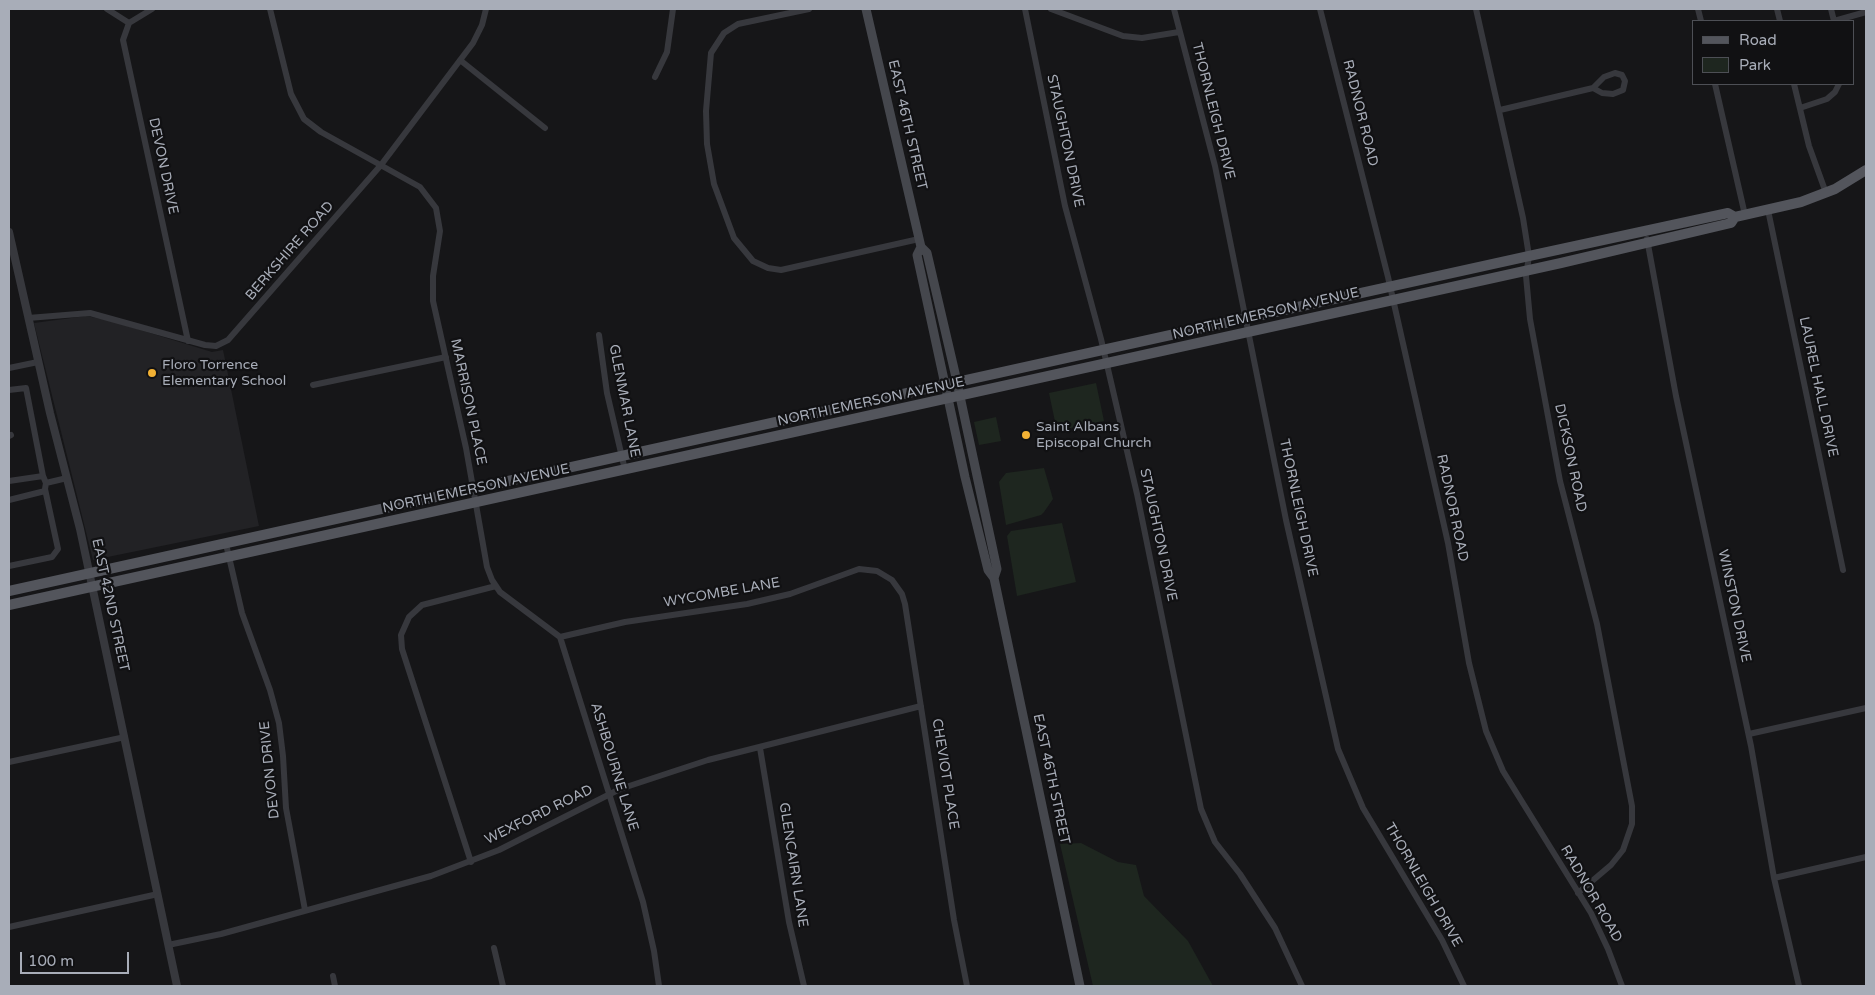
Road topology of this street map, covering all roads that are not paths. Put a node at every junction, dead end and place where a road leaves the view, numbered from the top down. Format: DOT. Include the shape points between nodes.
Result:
graph roads {
  1 [pos="107,9"];
  2 [pos="152,9"];
  3 [pos="270,9"];
  4 [pos="486,9"];
  5 [pos="673,9"];
  6 [pos="809,9"];
  7 [pos="866,9"];
  8 [pos="1026,9"];
  9 [pos="1051,9"];
  10 [pos="1174,9"];
  11 [pos="1320,9"];
  12 [pos="1476,9"];
  13 [pos="1866,12"];
  14 [pos="1838,20"];
  15 [pos="129,23"];
  16 [pos="1180,32"];
  17 [pos="460,60"];
  18 [pos="655,77"];
  19 [pos="1715,85"];
  20 [pos="1794,85"];
  21 [pos="1838,85"];
  22 [pos="1593,88"];
  23 [pos="1800,108"];
  24 [pos="1500,110"];
  25 [pos="545,128"];
  26 [pos="381,165"];
  27 [pos="1866,170"];
  28 [pos="1826,193"];
  29 [pos="1768,210"];
  30 [pos="1740,216"];
  31 [pos="1645,231"];
  32 [pos="9,232"];
  33 [pos="920,243"];
  34 [pos="1647,243"];
  35 [pos="1529,256"];
  36 [pos="1526,271"];
  37 [pos="1390,287"];
  38 [pos="1392,300"];
  39 [pos="28,318"];
  40 [pos="1247,319"];
  41 [pos="1250,332"];
  42 [pos="599,335"];
  43 [pos="188,341"];
  44 [pos="1104,351"];
  45 [pos="446,356"];
  46 [pos="38,362"];
  47 [pos="1107,364"];
  48 [pos="9,368"];
  49 [pos="958,383"];
  50 [pos="313,385"];
  51 [pos="945,386"];
  52 [pos="9,390"];
  53 [pos="960,397"];
  54 [pos="948,400"];
  55 [pos="622,457"];
  56 [pos="625,470"];
  57 [pos="66,478"];
  58 [pos="45,480"];
  59 [pos="9,481"];
  60 [pos="474,489"];
  61 [pos="45,491"];
  62 [pos="9,500"];
  63 [pos="476,503"];
  64 [pos="226,544"];
  65 [pos="229,557"];
  66 [pos="9,566"];
  67 [pos="1843,570"];
  68 [pos="90,573"];
  69 [pos="884,574"];
  70 [pos="994,578"];
  71 [pos="93,586"];
  72 [pos="496,586"];
  73 [pos="9,591"];
  74 [pos="9,605"];
  75 [pos="560,637"];
  76 [pos="921,706"];
  77 [pos="1866,708"];
  78 [pos="1749,734"];
  79 [pos="125,737"];
  80 [pos="760,748"];
  81 [pos="9,762"];
  82 [pos="609,794"];
  83 [pos="1866,857"];
  84 [pos="471,862"];
  85 [pos="1774,878"];
  86 [pos="1578,893"];
  87 [pos="158,894"];
  88 [pos="305,910"];
  89 [pos="9,926"];
  90 [pos="168,945"];
  91 [pos="494,948"];
  92 [pos="333,976"];
  93 [pos="177,986"];
  94 [pos="335,986"];
  95 [pos="503,986"];
  96 [pos="659,986"];
  97 [pos="804,986"];
  98 [pos="966,986"];
  99 [pos="1080,986"];
  100 [pos="1302,986"];
  101 [pos="1464,986"];
  102 [pos="1622,986"];
  103 [pos="1799,986"];
  1 -- 15 [label="street"];
  2 -- 15 [label="street"];
  3 -- 26 [label="street, MARRISON PLACE" via="291,94 300,113 321,132"];
  4 -- 17 [label="street, BERKSHIRE ROAD" via="478,35"];
  5 -- 18 [label="street" via="667,52"];
  6 -- 33 [label="street" via="738,24 719,38 711,53 706,111 708,150 718,197 734,238 753,261 781,270"];
  7 -- 33 [label="main road, EAST 46TH STREET"];
  8 -- 44 [label="street, STAUGHTON DRIVE" via="1065,206"];
  9 -- 16 [label="street" via="1123,36 1142,38"];
  10 -- 16 [label="street, THORNLEIGH DRIVE"];
  11 -- 37 [label="street, RADNOR ROAD"];
  12 -- 24 [label="street, DICKSON ROAD"];
  13 -- 14 [label="street"];
  15 -- 43 [label="street, DEVON DRIVE" via="123,40"];
  16 -- 40 [label="street, THORNLEIGH DRIVE" via="1215,166"];
  17 -- 25 [label="street"];
  17 -- 26 [label="street, BERKSHIRE ROAD"];
  19 -- 30 [label="street"];
  20 -- 23 [label="street"];
  21 -- 23 [label="street" via="1827,99"];
  22 -- 22 [label="street" via="1604,77 1614,73 1622,75 1625,81 1623,90 1613,94"];
  22 -- 24 [label="street"];
  23 -- 28 [label="street" via="1809,146"];
  24 -- 35 [label="street, DICKSON ROAD"];
  26 -- 43 [label="street, BERKSHIRE ROAD" via="234,336 212,346"];
  26 -- 45 [label="street, MARRISON PLACE" via="425,191 438,214 440,231 432,291"];
  27 -- 28 [label="main road, NORTH EMERSON AVENUE"];
  28 -- 29 [label="main road, NORTH EMERSON AVENUE"];
  29 -- 30 [label="main road, NORTH EMERSON AVENUE"];
  29 -- 67 [label="street, LAUREL HALL DRIVE"];
  30 -- 31 [label="main road, NORTH EMERSON AVENUE" via="1728,213"];
  30 -- 34 [label="main road, NORTH EMERSON AVENUE" via="1730,223"];
  31 -- 34 [label="street, WINSTON DRIVE"];
  31 -- 35 [label="main road, NORTH EMERSON AVENUE"];
  32 -- 39 [label="street, EAST 42ND STREET"];
  33 -- 49 [label="main road, EAST 46TH STREET" via="927,253"];
  33 -- 51 [label="main road, EAST 46TH STREET" via="917,255"];
  34 -- 36 [label="main road, NORTH EMERSON AVENUE"];
  34 -- 78 [label="street, WINSTON DRIVE" via="1676,396"];
  35 -- 36 [label="street, DICKSON ROAD"];
  35 -- 37 [label="main road, NORTH EMERSON AVENUE"];
  36 -- 38 [label="main road, NORTH EMERSON AVENUE"];
  36 -- 86 [label="street, DICKSON ROAD" via="1532,331 1559,472 1597,624 1632,806 1632,824 1623,850 1608,868"];
  37 -- 38 [label="street, RADNOR ROAD"];
  37 -- 40 [label="main road, NORTH EMERSON AVENUE"];
  38 -- 41 [label="main road, NORTH EMERSON AVENUE"];
  38 -- 86 [label="street, RADNOR ROAD" via="1448,542 1467,657 1486,731 1503,771"];
  39 -- 43 [label="street, BERKSHIRE ROAD" via="71,313 97,314"];
  39 -- 46 [label="street, EAST 42ND STREET"];
  40 -- 41 [label="street, THORNLEIGH DRIVE"];
  40 -- 44 [label="main road, NORTH EMERSON AVENUE"];
  41 -- 47 [label="main road, NORTH EMERSON AVENUE"];
  41 -- 101 [label="street, THORNLEIGH DRIVE" via="1286,520 1342,758 1363,808 1442,940"];
  42 -- 55 [label="street, GLENMAR LANE"];
  44 -- 47 [label="street, STAUGHTON DRIVE"];
  44 -- 49 [label="main road, NORTH EMERSON AVENUE"];
  45 -- 50 [label="street"];
  45 -- 60 [label="street, MARRISON PLACE"];
  46 -- 48 [label="street"];
  46 -- 57 [label="street, EAST 42ND STREET"];
  47 -- 53 [label="main road, NORTH EMERSON AVENUE"];
  47 -- 100 [label="street, STAUGHTON DRIVE" via="1146,535 1200,809 1216,842 1275,928"];
  49 -- 51 [label="main road, NORTH EMERSON AVENUE"];
  49 -- 53 [label="main road, EAST 46TH STREET"];
  51 -- 54 [label="main road, EAST 46TH STREET"];
  51 -- 55 [label="main road, NORTH EMERSON AVENUE"];
  52 -- 58 [label="street" via="26,388"];
  53 -- 54 [label="main road, NORTH EMERSON AVENUE"];
  53 -- 70 [label="main road, EAST 46TH STREET" via="997,568"];
  54 -- 56 [label="main road, NORTH EMERSON AVENUE"];
  54 -- 70 [label="main road, EAST 46TH STREET" via="988,570"];
  55 -- 56 [label="street, GLENMAR LANE"];
  55 -- 60 [label="main road, NORTH EMERSON AVENUE"];
  56 -- 63 [label="main road, NORTH EMERSON AVENUE"];
  57 -- 58 [label="street"];
  57 -- 68 [label="street, EAST 42ND STREET"];
  58 -- 59 [label="street"];
  58 -- 61 [label="street"];
  60 -- 63 [label="street, MARRISON PLACE"];
  60 -- 64 [label="main road, NORTH EMERSON AVENUE"];
  61 -- 62 [label="street"];
  61 -- 66 [label="street" via="57,553 52,557"];
  63 -- 65 [label="main road, NORTH EMERSON AVENUE"];
  63 -- 72 [label="street, MARRISON PLACE" via="487,567"];
  64 -- 65 [label="street, DEVON DRIVE"];
  64 -- 68 [label="main road, NORTH EMERSON AVENUE"];
  65 -- 71 [label="main road, NORTH EMERSON AVENUE"];
  65 -- 88 [label="street, DEVON DRIVE" via="242,613 280,726 286,808"];
  68 -- 71 [label="street, EAST 42ND STREET"];
  68 -- 73 [label="main road, NORTH EMERSON AVENUE"];
  69 -- 75 [label="street, WYCOMBE LANE" via="856,570 782,596 747,604 626,622"];
  69 -- 76 [label="street, CHEVIOT PLACE" via="897,585 904,600"];
  70 -- 99 [label="main road, EAST 46TH STREET"];
  71 -- 74 [label="main road, NORTH EMERSON AVENUE"];
  71 -- 79 [label="street, EAST 42ND STREET"];
  72 -- 75 [label="street"];
  72 -- 84 [label="street" via="422,605 409,617 401,636 402,649"];
  75 -- 82 [label="street, ASHBOURNE LANE"];
  76 -- 80 [label="street, WEXFORD ROAD"];
  76 -- 98 [label="street, CHEVIOT PLACE"];
  77 -- 78 [label="street"];
  78 -- 85 [label="street, WINSTON DRIVE"];
  79 -- 81 [label="street"];
  79 -- 87 [label="street, EAST 42ND STREET"];
  80 -- 82 [label="street, WEXFORD ROAD" via="698,763"];
  80 -- 97 [label="street, GLENCAIRN LANE" via="789,922"];
  82 -- 84 [label="street, WEXFORD ROAD"];
  82 -- 96 [label="street, ASHBOURNE LANE" via="647,918"];
  83 -- 85 [label="street"];
  84 -- 88 [label="street, WEXFORD ROAD"];
  85 -- 103 [label="street, WINSTON DRIVE"];
  86 -- 102 [label="street, RADNOR ROAD" via="1604,939"];
  87 -- 89 [label="street"];
  87 -- 90 [label="street, EAST 42ND STREET"];
  88 -- 90 [label="street, WEXFORD ROAD"];
  90 -- 93 [label="street, EAST 42ND STREET"];
  91 -- 95 [label="street"];
  92 -- 94 [label="street"];
}
